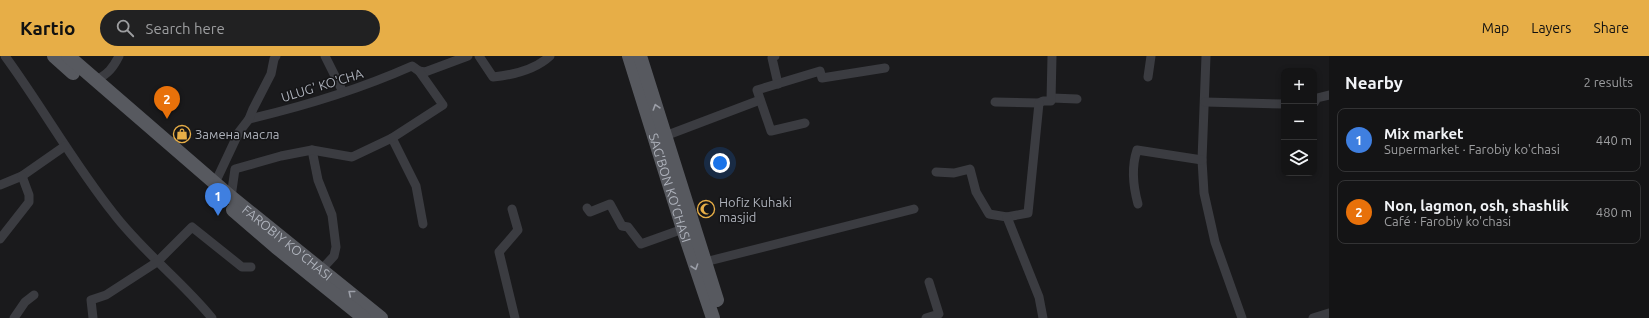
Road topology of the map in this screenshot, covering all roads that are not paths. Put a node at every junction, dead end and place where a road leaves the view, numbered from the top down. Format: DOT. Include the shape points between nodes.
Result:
graph roads {
  1 [pos="5,56"];
  2 [pos="54,56"];
  3 [pos="68,56"];
  4 [pos="119,56"];
  5 [pos="276,56"];
  6 [pos="325,56"];
  7 [pos="468,56"];
  8 [pos="479,56"];
  9 [pos="550,56"];
  10 [pos="629,56"];
  11 [pos="640,56"];
  12 [pos="775,56"];
  13 [pos="1052,56"];
  14 [pos="1151,56"];
  15 [pos="1206,56"];
  16 [pos="885,68"];
  17 [pos="419,71"];
  18 [pos="1148,77"];
  19 [pos="96,80"];
  20 [pos="778,84"];
  21 [pos="343,92"];
  22 [pos="1329,95"];
  23 [pos="1052,98"];
  24 [pos="1317,98"];
  25 [pos="1077,99"];
  26 [pos="760,100"];
  27 [pos="995,102"];
  28 [pos="1205,102"];
  29 [pos="1039,103"];
  30 [pos="1281,104"];
  31 [pos="249,119"];
  32 [pos="805,123"];
  33 [pos="665,136"];
  34 [pos="392,138"];
  35 [pos="65,146"];
  36 [pos="312,150"];
  37 [pos="1202,160"];
  38 [pos="936,172"];
  39 [pos="22,176"];
  40 [pos="215,183"];
  41 [pos="0,185"];
  42 [pos="231,197"];
  43 [pos="1138,204"];
  44 [pos="587,208"];
  45 [pos="914,208"];
  46 [pos="512,209"];
  47 [pos="1006,217"];
  48 [pos="424,224"];
  49 [pos="683,229"];
  50 [pos="0,239"];
  51 [pos="157,262"];
  52 [pos="705,262"];
  53 [pos="251,267"];
  54 [pos="322,270"];
  55 [pos="929,282"];
  56 [pos="34,295"];
  57 [pos="1329,313"];
  58 [pos="14,318"];
  59 [pos="94,318"];
  60 [pos="212,318"];
  61 [pos="364,318"];
  62 [pos="381,318"];
  63 [pos="515,318"];
  64 [pos="713,318"];
  65 [pos="722,318"];
  66 [pos="926,318"];
  67 [pos="1043,318"];
  68 [pos="1242,318"];
  69 [pos="1313,318"];
  1 -- 35 [label="street"];
  2 -- 61 [label="main road, FAROBIY KO'CHASI" via="276,247"];
  3 -- 19 [label="main road, FAROBIY KO'CHASI"];
  4 -- 19 [label="street" via="106,75"];
  5 -- 31 [label="street" via="271,74"];
  6 -- 21 [label="street"];
  7 -- 17 [label="street, ULUG' KO'CHA" via="425,72"];
  8 -- 9 [label="street" via="493,77 531,68"];
  10 -- 49 [label="main road, SAG’BON KO’CHASI"];
  33 -- 11 [label="main road, SAG’BON KO’CHASI, one-way"];
  12 -- 20 [label="street" via="772,58"];
  13 -- 23 [label="street"];
  14 -- 18 [label="street"];
  15 -- 28 [label="street"];
  16 -- 20 [label="street" via="822,78 820,71"];
  17 -- 21 [label="street, ULUG' KO'CHA" via="412,66"];
  17 -- 34 [label="street" via="443,105"];
  19 -- 40 [label="main road, FAROBIY KO'CHASI"];
  20 -- 26 [label="street" via="757,90"];
  21 -- 31 [label="street, ULUG' KO'CHA" via="296,108"];
  22 -- 24 [label="street"];
  23 -- 25 [label="street"];
  23 -- 29 [label="street" via="1051,102"];
  26 -- 32 [label="street" via="771,131"];
  26 -- 33 [label="street"];
  27 -- 29 [label="street"];
  28 -- 30 [label="street"];
  28 -- 37 [label="street"];
  29 -- 47 [label="street" via="1028,213"];
  31 -- 40 [label="street"];
  33 -- 52 [label="main road, SAG’BON KO’CHASI"];
  34 -- 36 [label="street" via="352,157"];
  34 -- 48 [label="street" via="416,186"];
  35 -- 39 [label="street"];
  35 -- 51 [label="street" via="114,215"];
  36 -- 42 [label="street" via="235,169"];
  36 -- 54 [label="street" via="318,180 332,214 336,247 334,256"];
  37 -- 43 [label="street" via="1137,150 1133,184"];
  37 -- 68 [label="street" via="1204,193 1215,242"];
  38 -- 47 [label="street" via="954,173 970,169 976,192 989,214"];
  39 -- 41 [label="street"];
  39 -- 50 [label="street" via="29,202"];
  40 -- 42 [label="main road, FAROBIY KO'CHASI"];
  42 -- 54 [label="main road, FAROBIY KO'CHASI"];
  44 -- 49 [label="street" via="590,212 610,204 622,226 628,227 641,244"];
  45 -- 52 [label="street"];
  46 -- 63 [label="street" via="518,230 499,252"];
  47 -- 67 [label="street" via="1039,297"];
  49 -- 64 [label="main road, SAG’BON KO’CHASI, one-way"];
  51 -- 53 [label="street" via="192,227 242,268"];
  51 -- 59 [label="street" via="106,295 91,300"];
  51 -- 60 [label="street"];
  52 -- 65 [label="main road, SAG’BON KO’CHASI"];
  62 -- 54 [label="main road, FAROBIY KO'CHASI, one-way"];
  55 -- 66 [label="street" via="939,314"];
  56 -- 58 [label="street" via="25,302"];
  57 -- 69 [label="street"];
}
